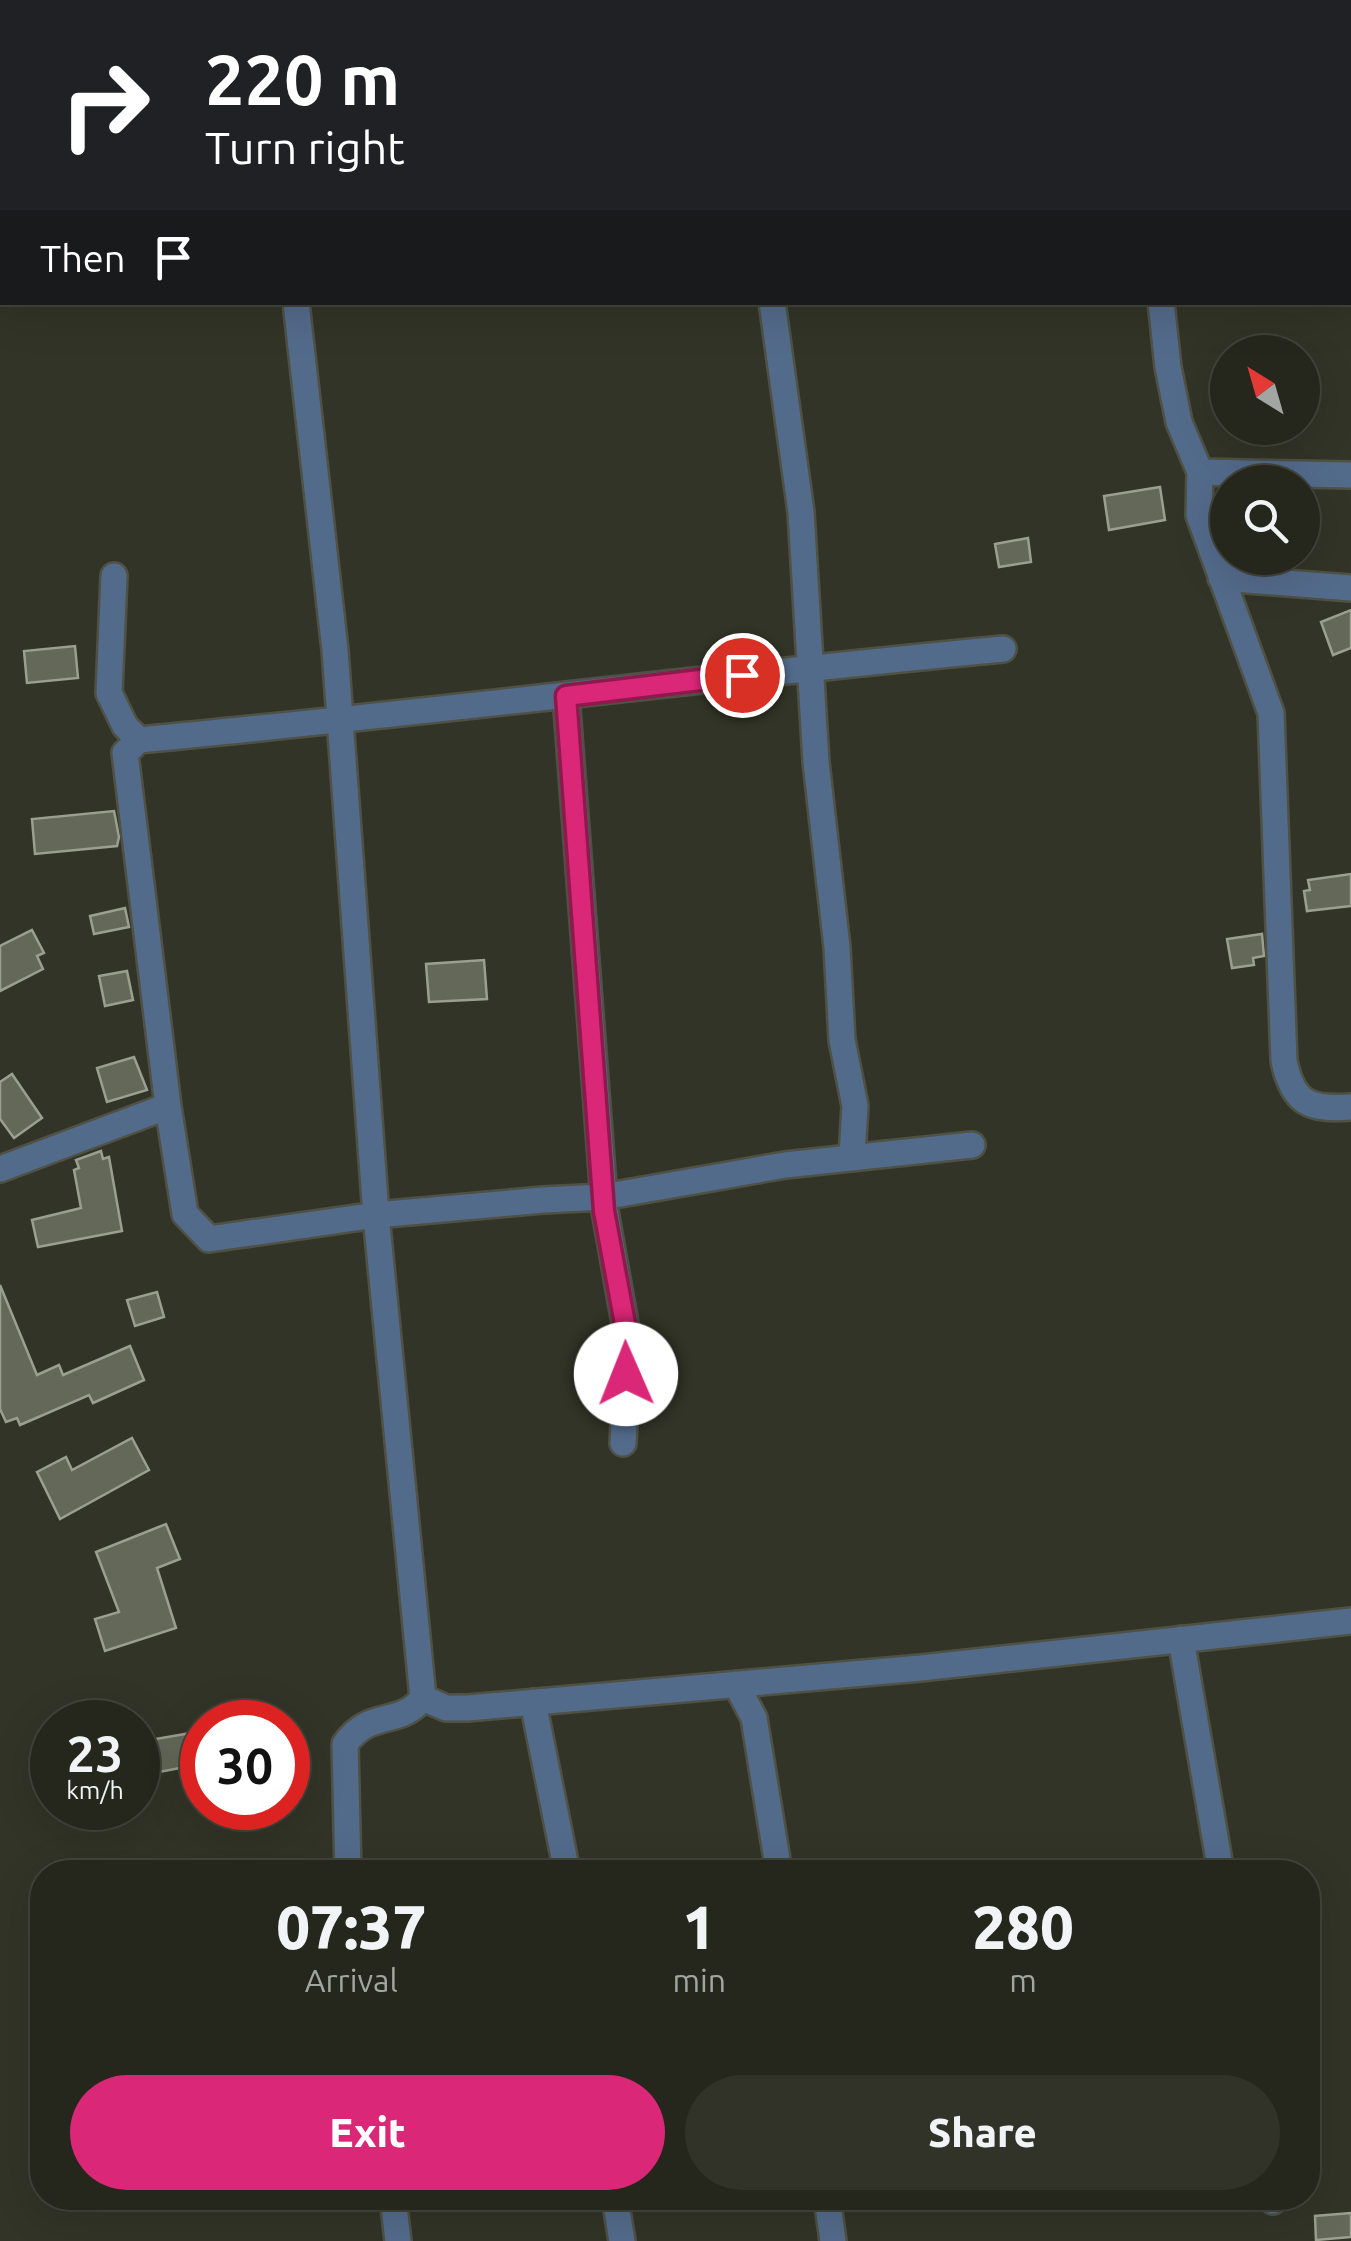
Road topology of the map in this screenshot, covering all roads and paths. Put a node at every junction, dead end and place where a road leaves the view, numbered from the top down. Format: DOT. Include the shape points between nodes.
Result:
graph roads {
  1 [pos="296,305"];
  2 [pos="772,305"];
  3 [pos="1160,305"];
  4 [pos="1200,472"];
  5 [pos="1351,475"];
  6 [pos="114,576"];
  7 [pos="1220,578"];
  8 [pos="1351,588"];
  9 [pos="1003,649"];
  10 [pos="812,667"];
  11 [pos="566,696"];
  12 [pos="340,721"];
  13 [pos="139,740"];
  14 [pos="168,1106"];
  15 [pos="1351,1107"];
  16 [pos="972,1145"];
  17 [pos="852,1156"];
  18 [pos="0,1168"];
  19 [pos="603,1197"];
  20 [pos="376,1216"];
  21 [pos="623,1443"];
  22 [pos="1351,1621"];
  23 [pos="1182,1640"];
  24 [pos="736,1684"];
  25 [pos="423,1698"];
  26 [pos="532,1702"];
  27 [pos="348,1860"];
  28 [pos="565,1860"];
  29 [pos="777,1860"];
  30 [pos="1219,1860"];
  31 [pos="394,2210"];
  32 [pos="617,2210"];
  33 [pos="829,2210"];
  34 [pos="398,2241"];
  35 [pos="622,2241"];
  36 [pos="834,2241"];
  1 -- 12 [label="street"];
  2 -- 10 [label="street" via="801,512"];
  3 -- 4 [label="street" via="1179,422"];
  4 -- 5 [label="street"];
  4 -- 7 [label="street" via="1199,515"];
  6 -- 13 [label="street" via="109,693"];
  7 -- 8 [label="street"];
  7 -- 15 [label="street" via="1271,712 1289,1084 1319,1110"];
  9 -- 10 [label="street"];
  10 -- 11 [label="street"];
  10 -- 17 [label="street" via="842,1040 855,1106"];
  11 -- 12 [label="street"];
  11 -- 19 [label="street"];
  12 -- 13 [label="street"];
  12 -- 20 [label="street"];
  13 -- 14 [label="street" via="125,753"];
  14 -- 18 [label="street"];
  14 -- 20 [label="street" via="185,1214 209,1239"];
  16 -- 17 [label="street"];
  17 -- 19 [label="street"];
  19 -- 20 [label="street"];
  19 -- 21 [label="street" via="628,1340"];
  20 -- 25 [label="street"];
  22 -- 23 [label="street"];
  23 -- 24 [label="street"];
  23 -- 30 [label="street"];
  24 -- 26 [label="street"];
  24 -- 29 [label="street" via="754,1718"];
  25 -- 26 [label="street" via="446,1708"];
  25 -- 27 [label="street" via="401,1716 365,1723 345,1744"];
  26 -- 28 [label="street"];
  31 -- 34 [label="street"];
  32 -- 35 [label="street"];
  33 -- 36 [label="street"];
}
